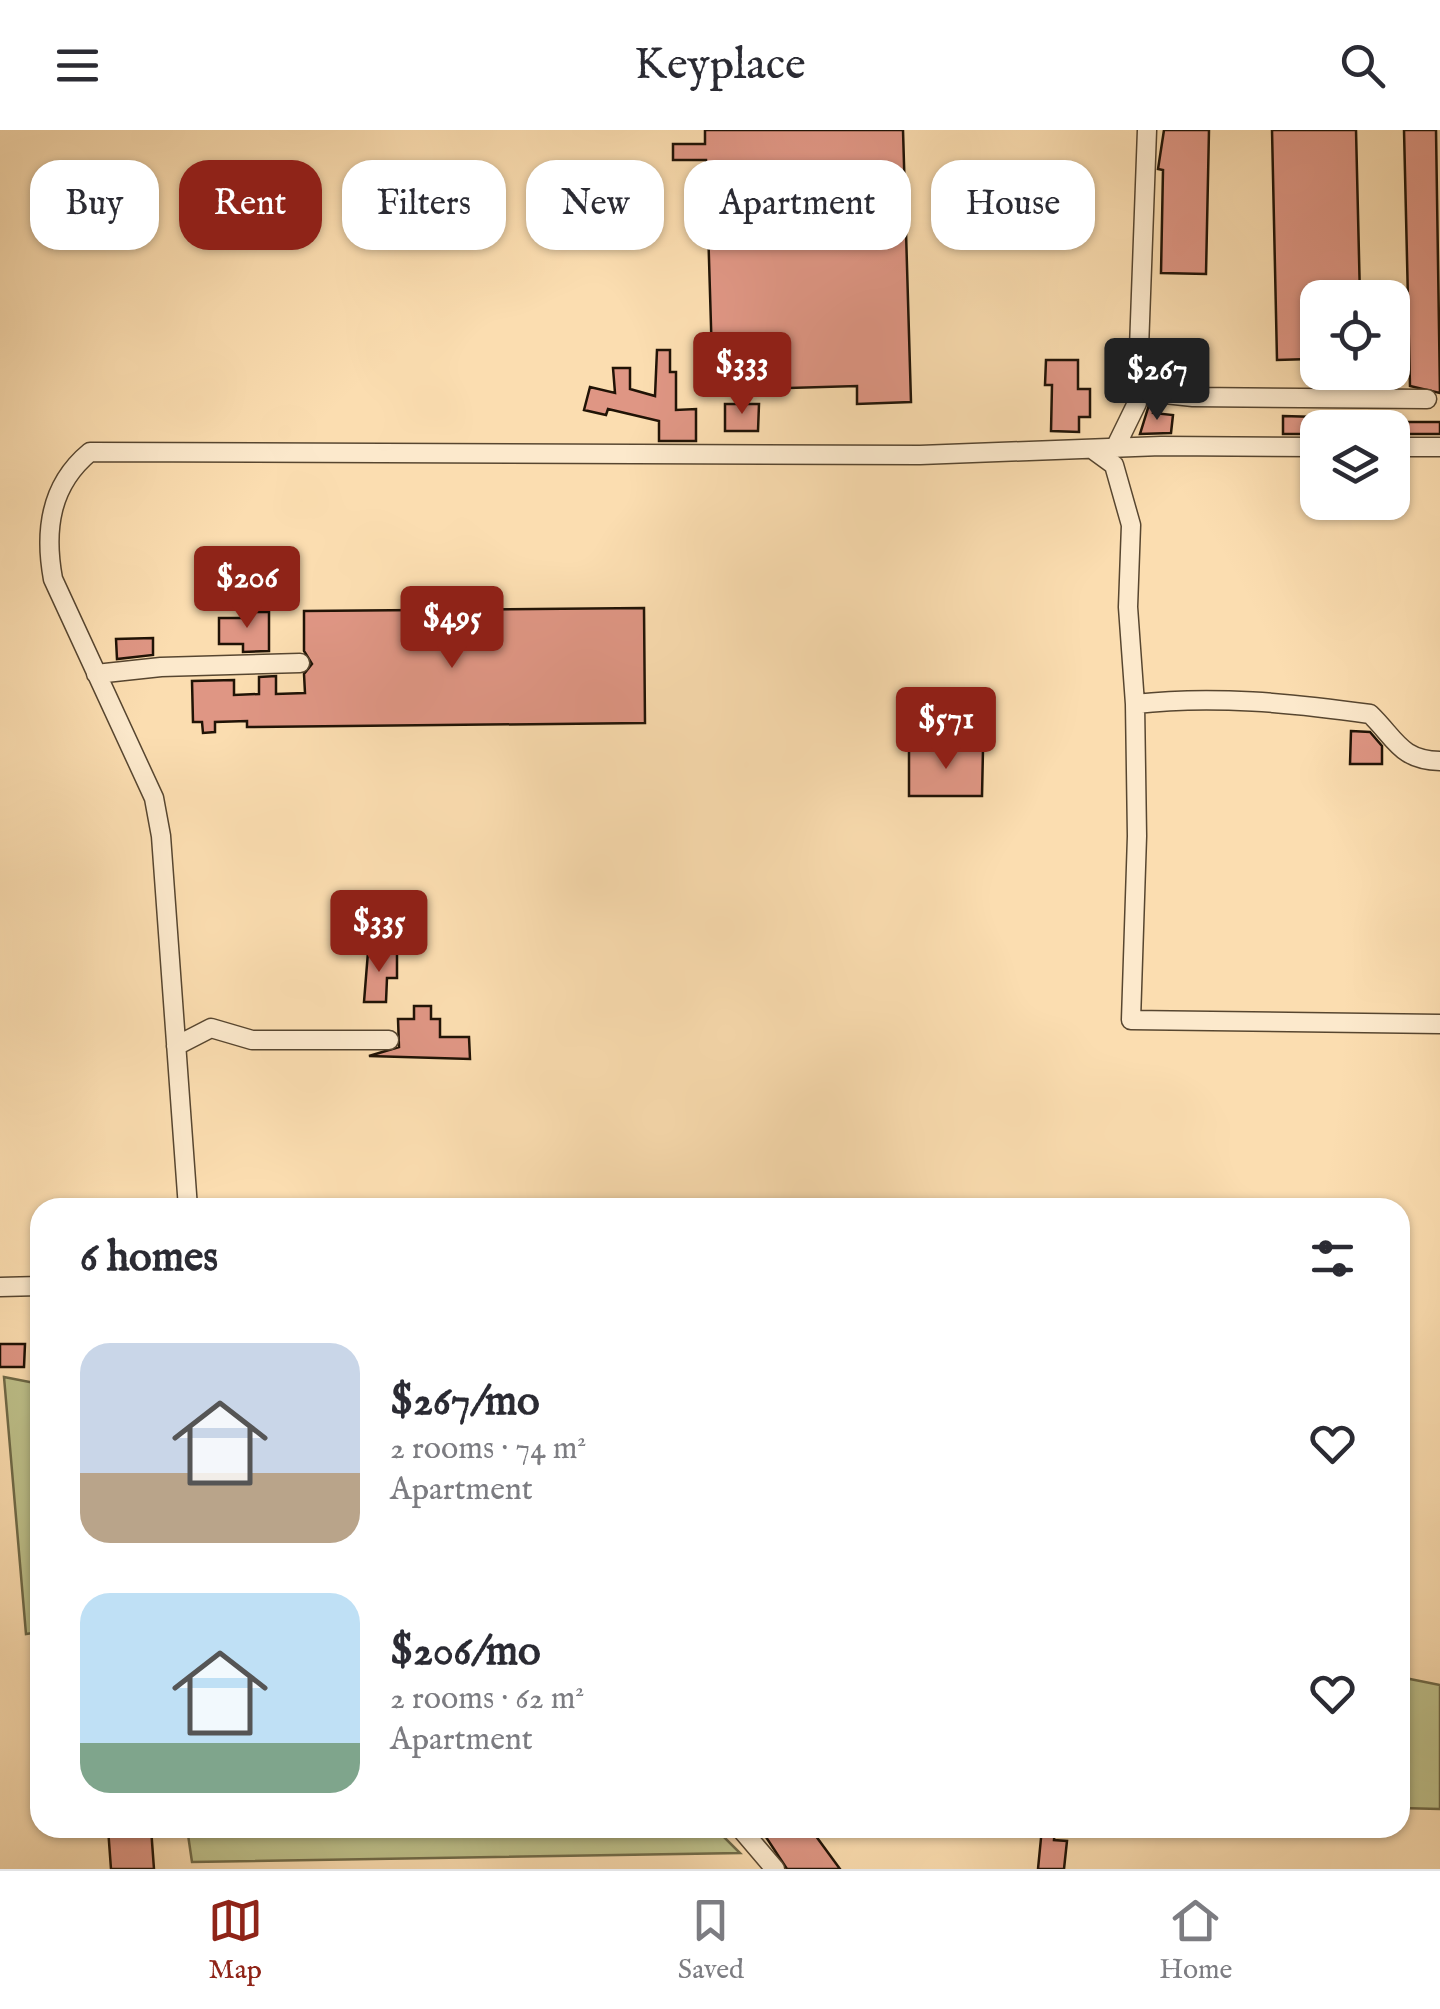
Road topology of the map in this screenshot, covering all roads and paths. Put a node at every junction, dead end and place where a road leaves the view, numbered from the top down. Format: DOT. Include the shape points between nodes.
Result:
graph roads {
  1 [pos="1147,130"];
  2 [pos="1137,391"];
  3 [pos="1427,399"];
  4 [pos="1300,446"];
  5 [pos="1410,446"];
  6 [pos="1440,446"];
  7 [pos="1115,448"];
  8 [pos="1092,449"];
  9 [pos="300,663"];
  10 [pos="96,674"];
  11 [pos="1135,704"];
  12 [pos="1440,761"];
  13 [pos="1440,1024"];
  14 [pos="389,1040"];
  15 [pos="176,1046"];
  16 [pos="187,1198"];
  17 [pos="30,1286"];
  18 [pos="0,1287"];
  19 [pos="749,1838"];
  20 [pos="775,1869"];
  1 -- 2 [label="street"];
  2 -- 3 [label="street"];
  2 -- 7 [label="street"];
  4 -- 7 [label="street"];
  5 -- 6 [label="street"];
  7 -- 8 [label="street"];
  8 -- 10 [label="street" via="920,456 90,452 70,469 56,497 46,541 52,578"];
  8 -- 11 [label="street" via="1114,466 1131,525"];
  9 -- 10 [label="street"];
  10 -- 15 [label="street" via="154,798"];
  11 -- 12 [label="street" via="1296,703 1370,714 1416,760"];
  11 -- 13 [label="street" via="1131,1020"];
  14 -- 15 [label="street" via="252,1040 211,1028"];
  15 -- 16 [label="street"];
  17 -- 18 [label="street"];
  19 -- 20 [label="street"];
}
